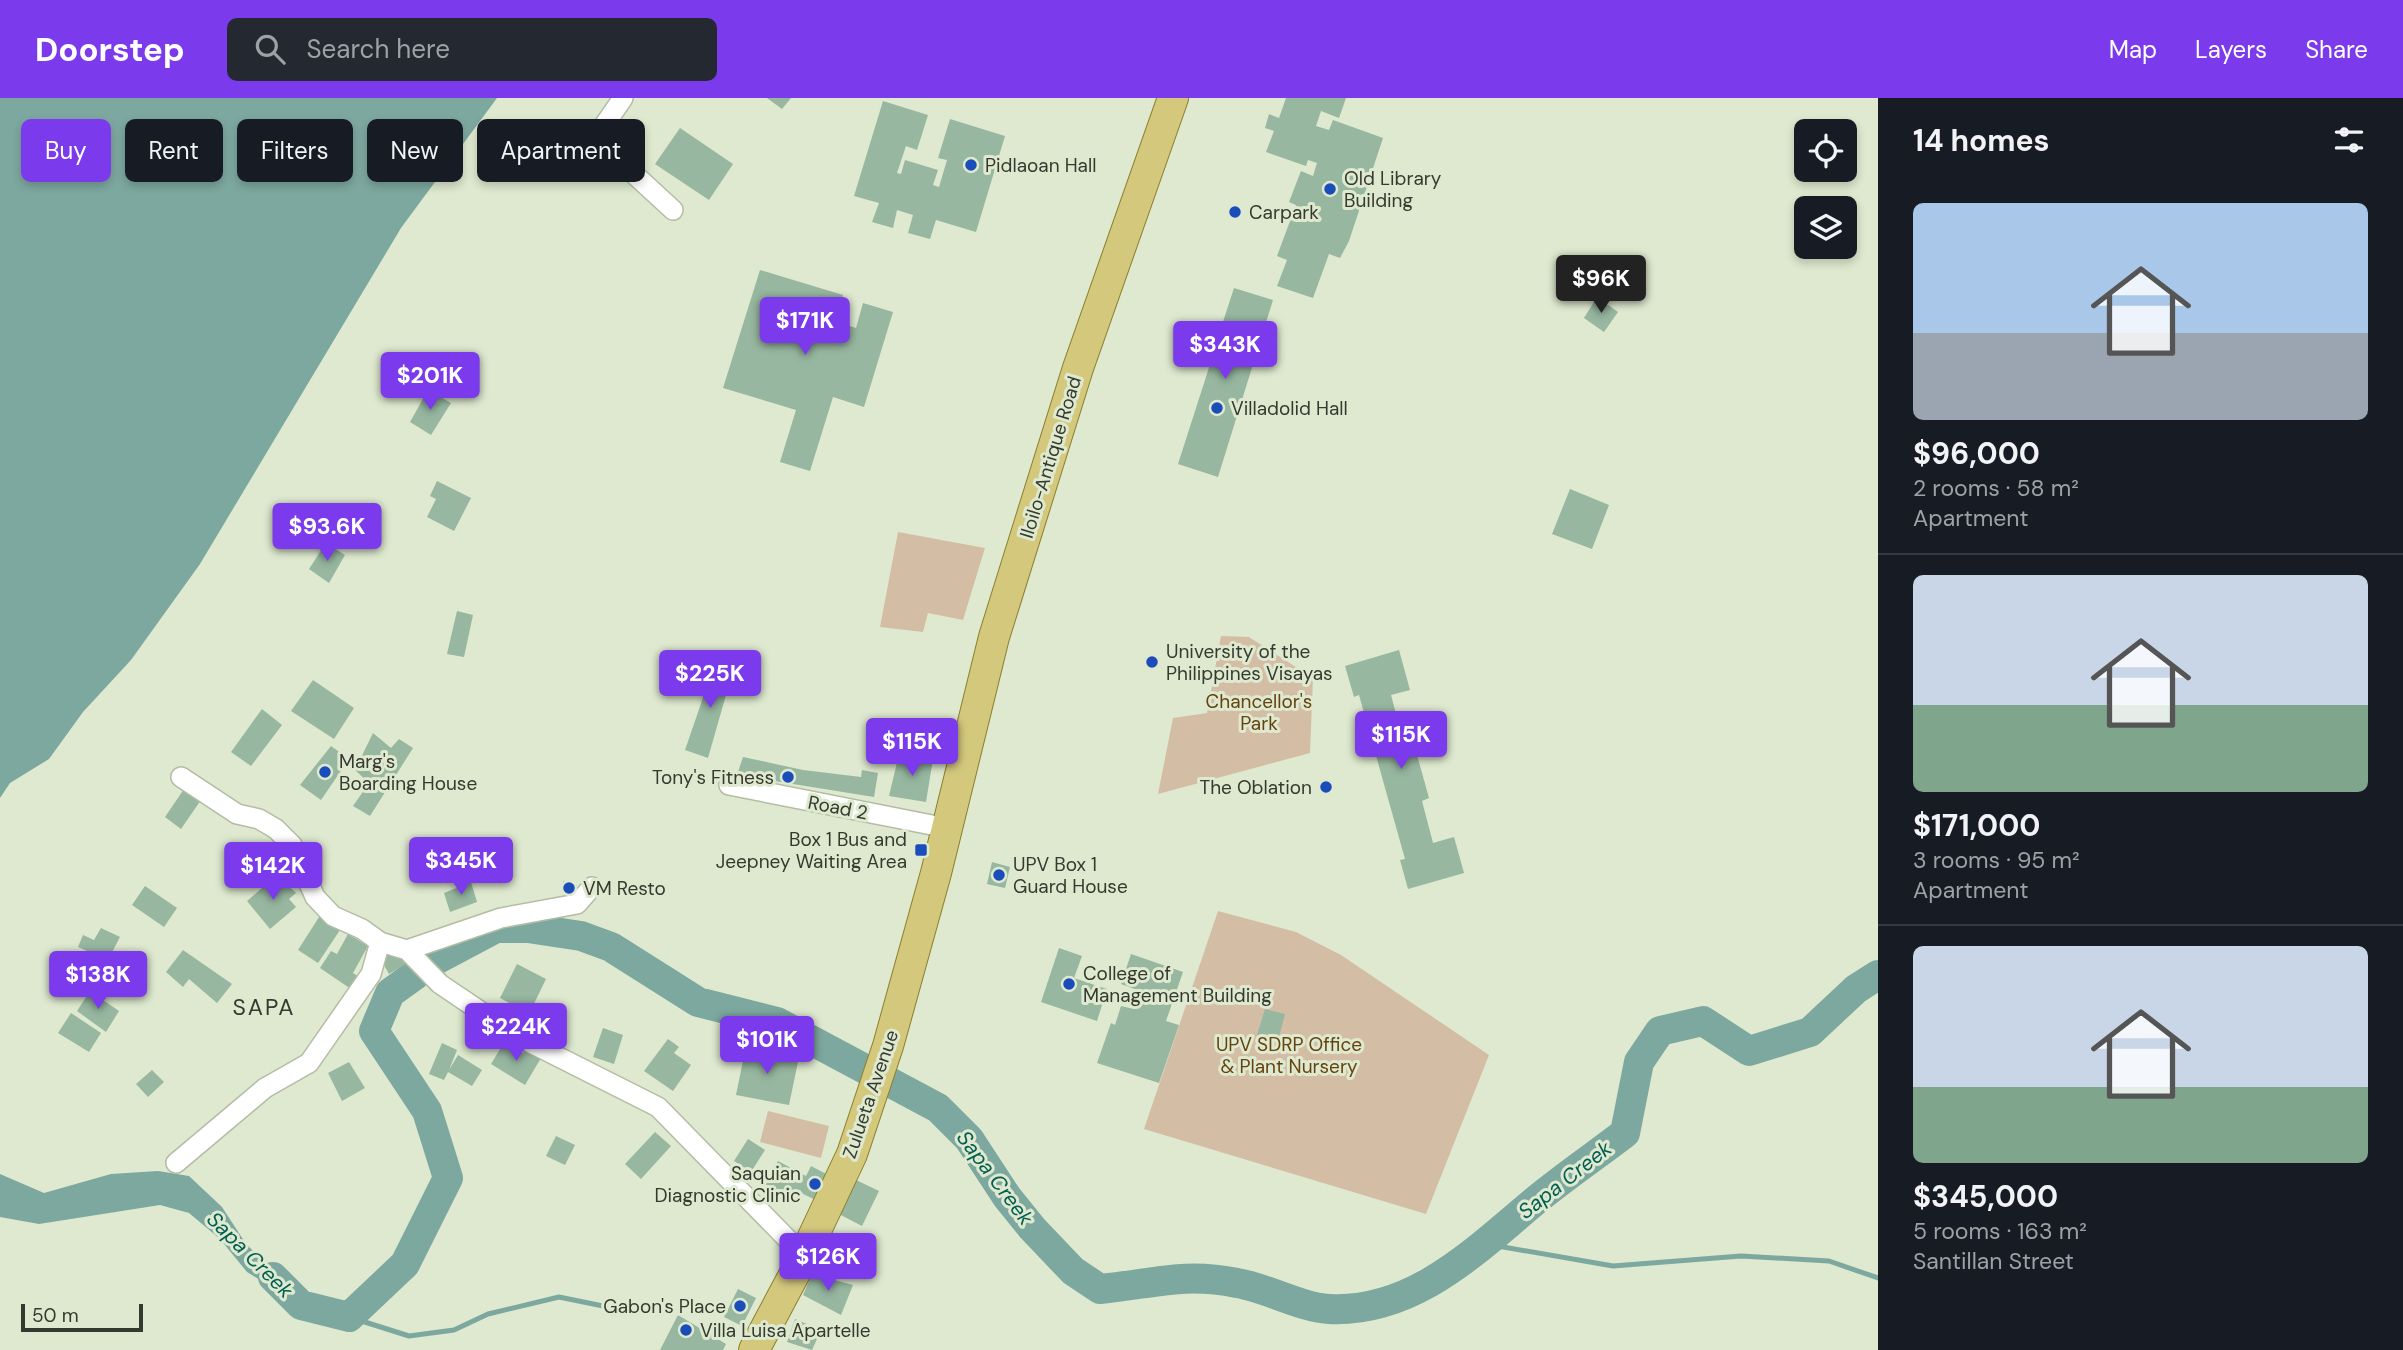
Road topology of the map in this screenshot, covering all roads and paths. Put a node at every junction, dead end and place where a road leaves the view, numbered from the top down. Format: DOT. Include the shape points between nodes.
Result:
graph roads {
  1 [pos="623,98"];
  2 [pos="1173,98"];
  3 [pos="673,210"];
  4 [pos="181,777"];
  5 [pos="729,785"];
  6 [pos="948,826"];
  7 [pos="592,887"];
  8 [pos="380,942"];
  9 [pos="407,950"];
  10 [pos="176,1163"];
  11 [pos="804,1256"];
  12 [pos="754,1350"];
  1 -- 3 [label="street" via="605,124 603,139"];
  2 -- 6 [label="main road, Iloilo-Antique Road" via="1078,368 994,638"];
  4 -- 8 [label="street" via="237,814 276,828 292,845 315,897 333,916"];
  5 -- 6 [label="street, Road 2"];
  6 -- 11 [label="main road, Zulueta Avenue" via="888,1046 852,1154"];
  7 -- 9 [label="street" via="577,904 501,918"];
  8 -- 9 [label="street"];
  8 -- 10 [label="street" via="371,974 309,1063 265,1088"];
  9 -- 11 [label="street" via="440,984 517,1036 658,1107"];
  11 -- 12 [label="main road, Zulueta Avenue"];
}
